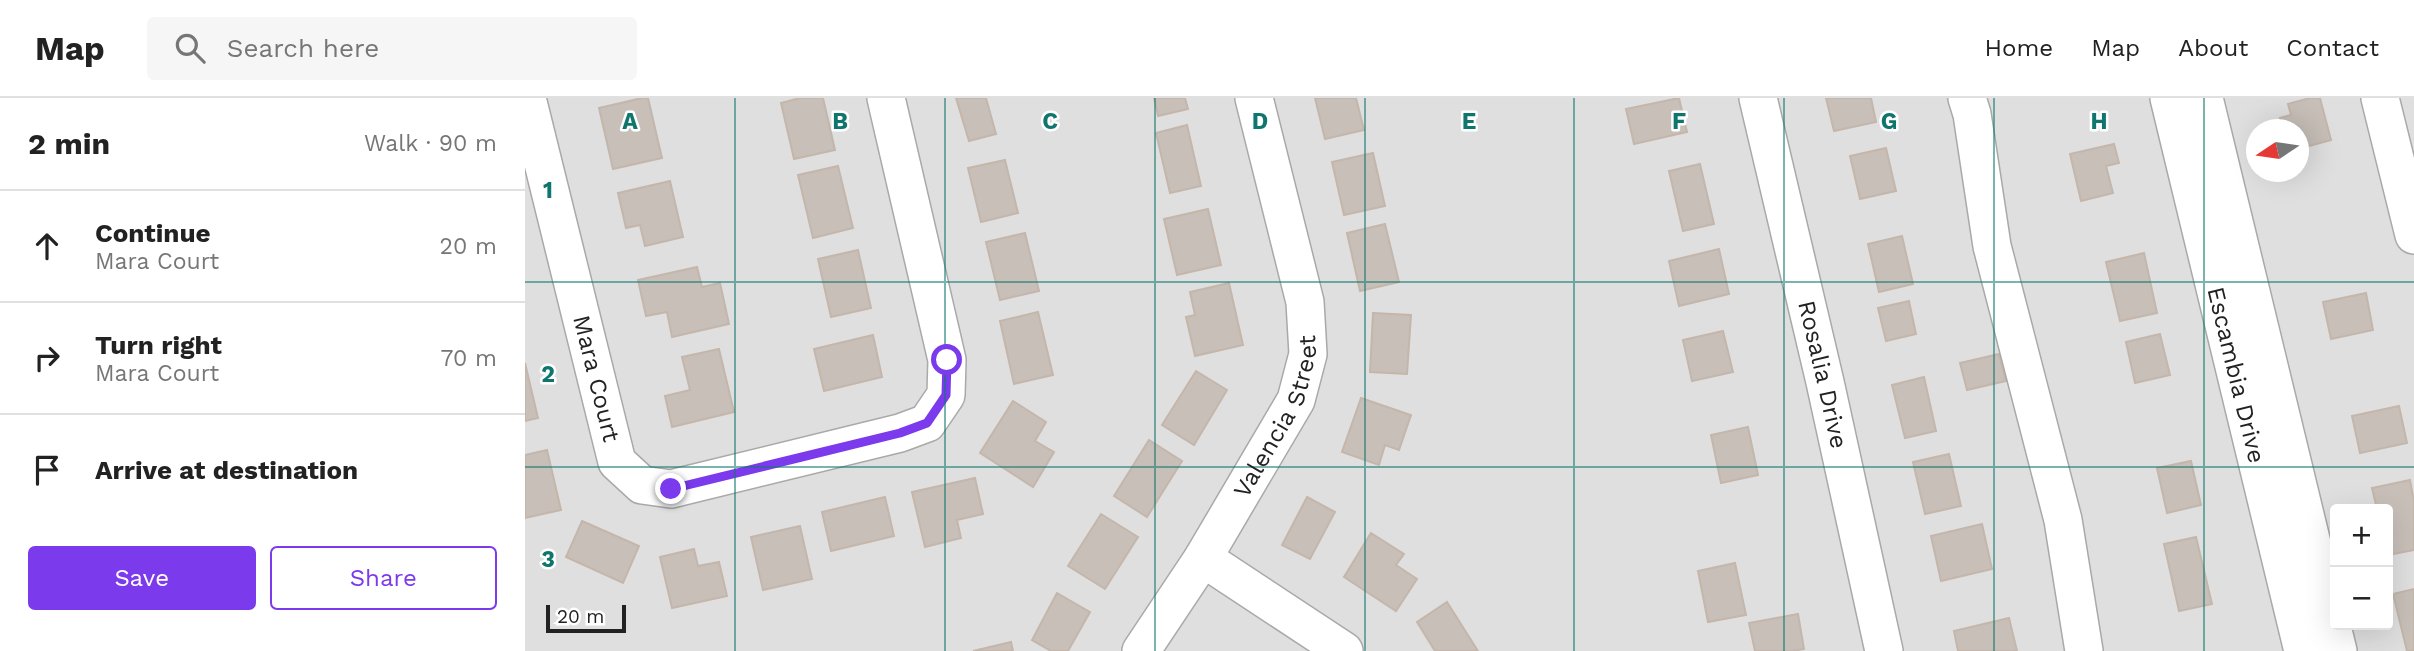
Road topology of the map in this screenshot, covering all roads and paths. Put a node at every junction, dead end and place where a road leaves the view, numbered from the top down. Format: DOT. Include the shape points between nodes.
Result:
graph roads {
  1 [pos="527,98"];
  2 [pos="886,98"];
  3 [pos="1254,98"];
  4 [pos="1758,98"];
  5 [pos="1967,98"];
  6 [pos="2169,98"];
  7 [pos="2204,98"];
  8 [pos="2380,98"];
  9 [pos="2414,235"];
  10 [pos="1203,558"];
  11 [pos="1142,651"];
  12 [pos="1344,651"];
  13 [pos="1884,651"];
  14 [pos="2084,651"];
  15 [pos="2303,651"];
  16 [pos="2338,651"];
  1 -- 2 [label="street, Mara Court" via="617,462 642,485 671,489 900,433 927,423 946,395 947,360"];
  3 -- 10 [label="street, Valencia Street" via="1305,302 1308,354 1296,400"];
  4 -- 13 [label="street, Rosalia Drive"];
  5 -- 14 [label="street" via="1992,246 2063,520"];
  6 -- 15 [label="street, Escambia Drive"];
  7 -- 16 [label="street, Escambia Drive"];
  8 -- 9 [label="street"];
  10 -- 11 [label="street, Valencia Street"];
  10 -- 12 [label="street"];
}
